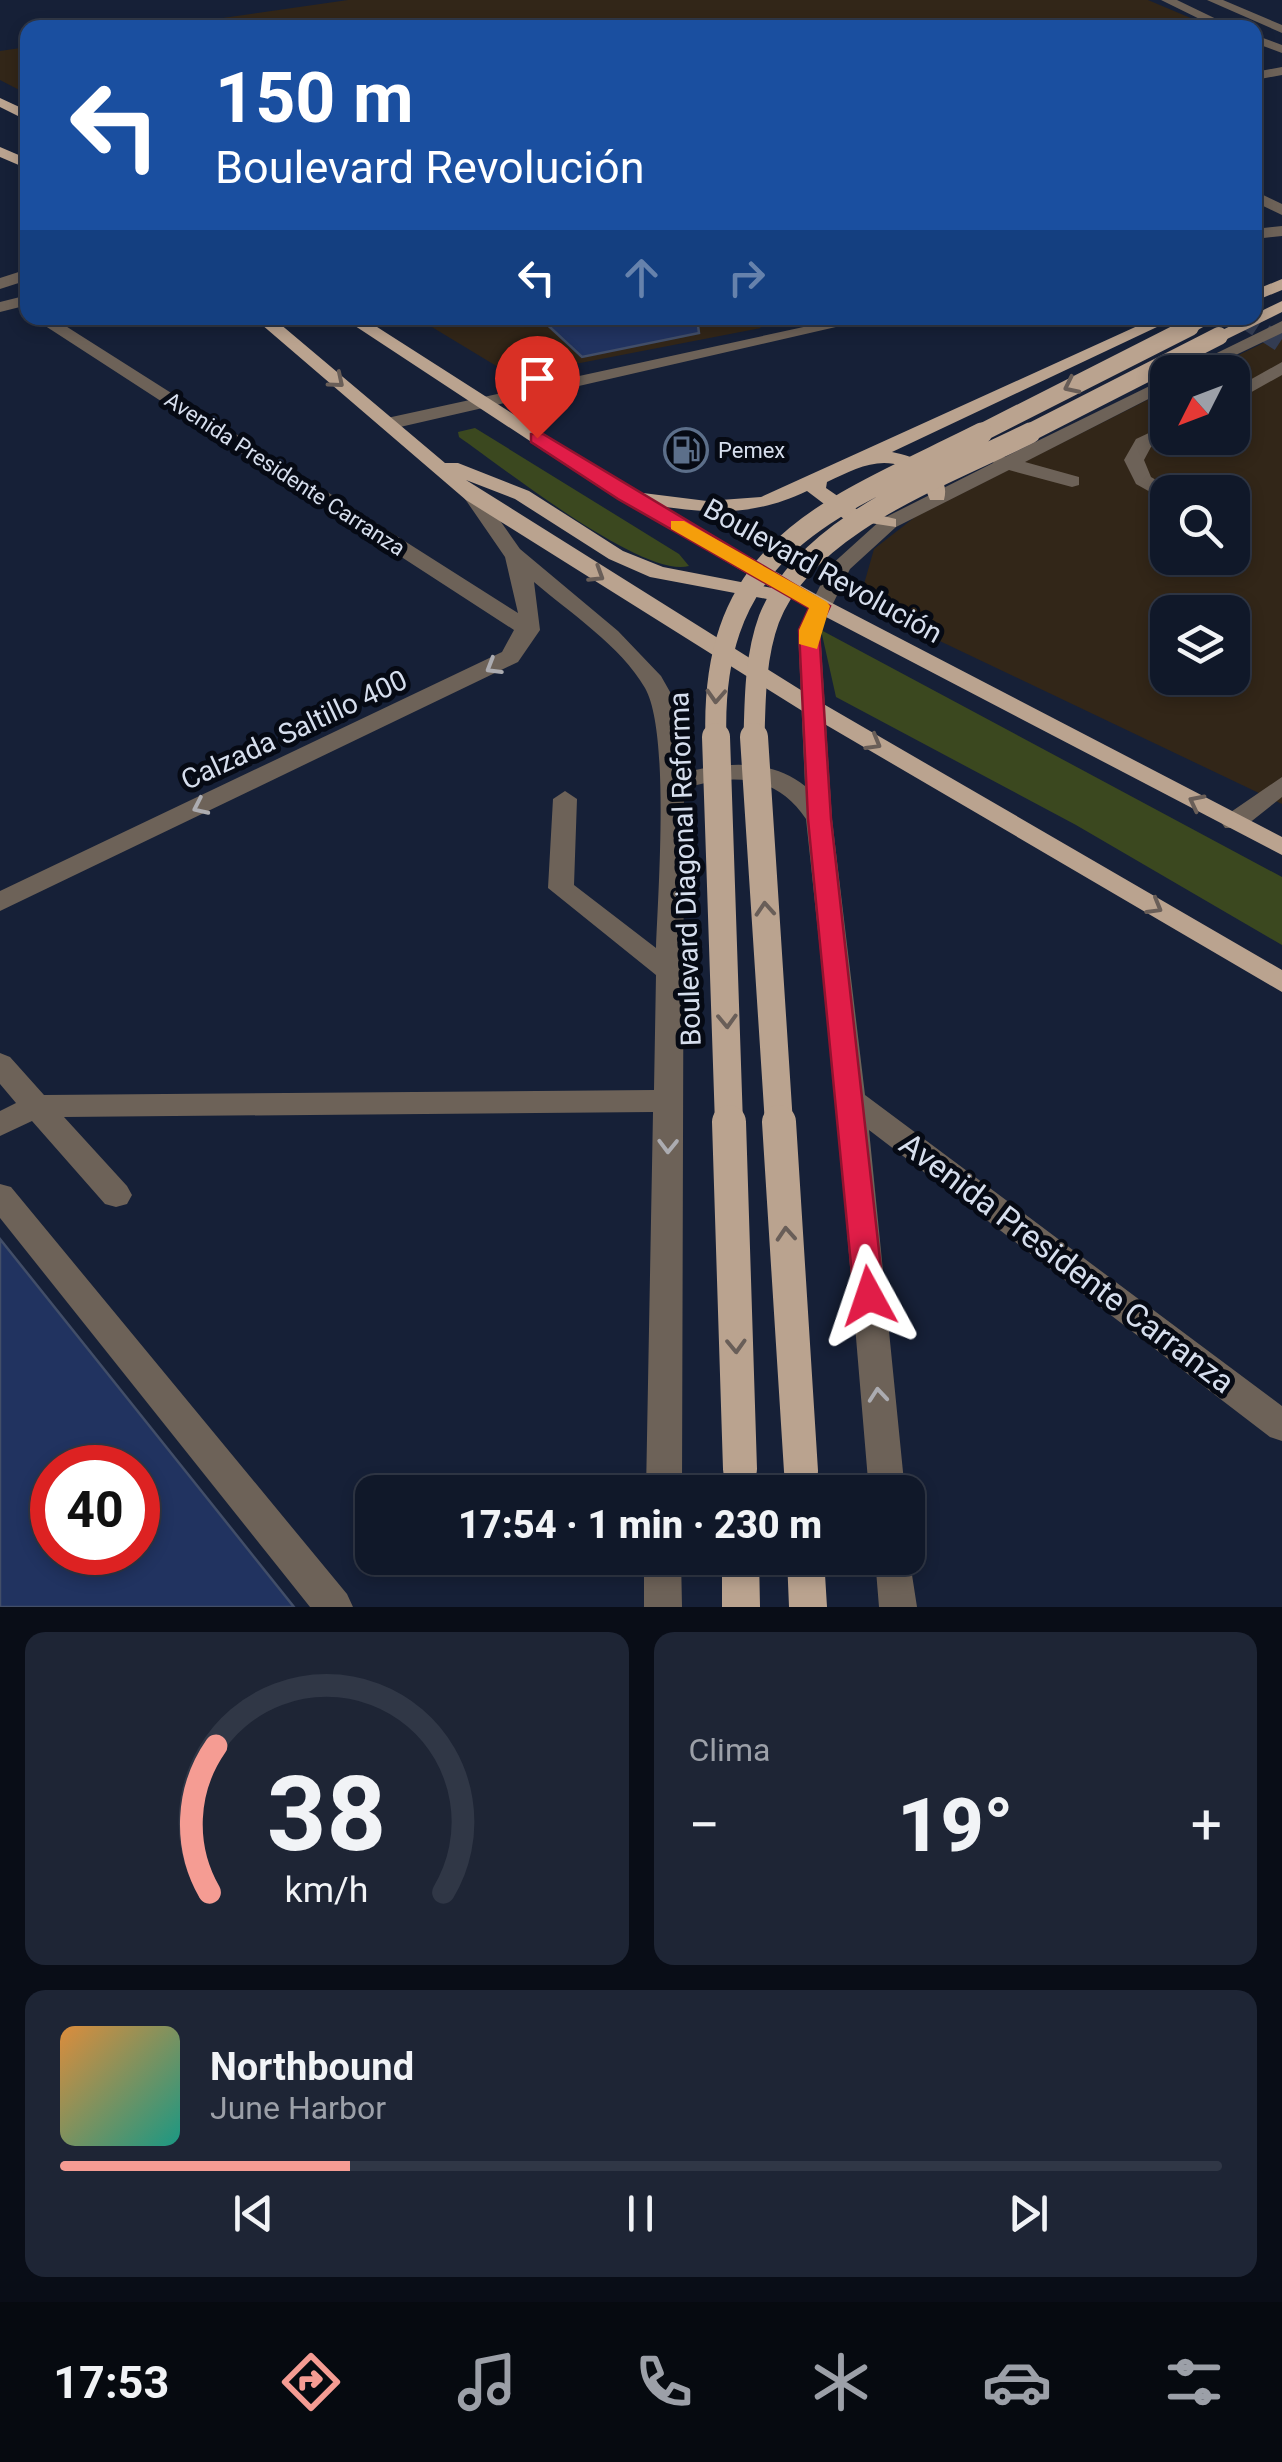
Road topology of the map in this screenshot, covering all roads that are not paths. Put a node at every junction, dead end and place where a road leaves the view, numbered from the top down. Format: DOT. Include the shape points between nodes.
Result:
graph roads {
  1 [pos="1167,0"];
  2 [pos="1213,0"];
  3 [pos="1211,20"];
  4 [pos="1261,20"];
  5 [pos="53,325"];
  6 [pos="271,325"];
  7 [pos="363,325"];
  8 [pos="833,325"];
  9 [pos="1197,325"];
  10 [pos="1282,326"];
  11 [pos="1222,355"];
  12 [pos="1282,367"];
  13 [pos="1250,387"];
  14 [pos="1150,391"];
  15 [pos="478,400"];
  16 [pos="388,424"];
  17 [pos="1150,439"];
  18 [pos="865,455"];
  19 [pos="432,459"];
  20 [pos="1002,462"];
  21 [pos="817,479"];
  22 [pos="1072,481"];
  23 [pos="1150,484"];
  24 [pos="625,495"];
  25 [pos="473,496"];
  26 [pos="936,496"];
  27 [pos="889,522"];
  28 [pos="513,553"];
  29 [pos="820,606"];
  30 [pos="528,630"];
  31 [pos="812,707"];
  32 [pos="672,785"];
  33 [pos="1282,786"];
  34 [pos="565,799"];
  35 [pos="820,819"];
  36 [pos="1234,822"];
  37 [pos="1282,847"];
  38 [pos="0,902"];
  39 [pos="670,972"];
  40 [pos="1282,982"];
  41 [pos="0,1064"];
  42 [pos="852,1100"];
  43 [pos="668,1102"];
  44 [pos="36,1106"];
  45 [pos="0,1125"];
  46 [pos="0,1196"];
  47 [pos="116,1196"];
  48 [pos="1282,1426"];
  49 [pos="664,1475"];
  50 [pos="740,1475"];
  51 [pos="802,1475"];
  52 [pos="885,1475"];
  53 [pos="664,1575"];
  54 [pos="741,1575"];
  55 [pos="807,1575"];
  56 [pos="895,1575"];
  57 [pos="334,1607"];
  58 [pos="663,1607"];
  59 [pos="741,1607"];
  60 [pos="808,1607"];
  61 [pos="898,1607"];
  1 -- 3 [label="street"];
  2 -- 4 [label="street"];
  5 -- 30 [label="street, Avenida Presidente Carranza"];
  6 -- 16 [label="main road, one-way"];
  7 -- 15 [label="main road, Boulevard Revolución"];
  8 -- 15 [label="street"];
  9 -- 18 [label="main road"];
  9 -- 50 [label="main road, Boulevard Diagonal Reforma, one-way, bridge" via="817,516 778,546 748,586 726,638 715,712"];
  51 -- 9 [label="main road, one-way, bridge" via="757,783 758,666 765,632 779,595 844,528"];
  10 -- 11 [label="street"];
  12 -- 13 [label="street"];
  14 -- 20 [label="street"];
  15 -- 16 [label="street"];
  15 -- 24 [label="main road, Boulevard Revolución"];
  16 -- 19 [label="main road"];
  17 -- 23 [label="street" via="1134,460"];
  18 -- 21 [label="main road"];
  18 -- 26 [label="main road" via="920,467 936,484"];
  19 -- 25 [label="main road"];
  19 -- 29 [label="main road" via="522,495 616,555 658,572"];
  20 -- 22 [label="street"];
  20 -- 26 [label="street"];
  21 -- 24 [label="main road" via="742,507"];
  21 -- 27 [label="main road" via="816,490 835,508"];
  24 -- 29 [label="main road, Boulevard Revolución"];
  25 -- 28 [label="street"];
  25 -- 31 [label="main road, one-way"];
  26 -- 27 [label="street"];
  27 -- 29 [label="street" via="841,566"];
  28 -- 30 [label="street" via="532,605"];
  28 -- 32 [label="street" via="653,681 666,706"];
  29 -- 31 [label="street" via="809,630"];
  36 -- 29 [label="main road, Boulevard Revolución, one-way"];
  30 -- 38 [label="street, Calzada Saltillo 400, one-way" via="510,657 477,676"];
  31 -- 35 [label="street"];
  31 -- 40 [label="main road, one-way"];
  32 -- 35 [label="street" via="703,772 742,769 779,778 806,795"];
  32 -- 39 [label="street"];
  33 -- 36 [label="street"];
  34 -- 39 [label="street" via="561,888"];
  35 -- 42 [label="street"];
  36 -- 37 [label="main road, Boulevard Revolución"];
  39 -- 43 [label="street"];
  41 -- 44 [label="street"];
  42 -- 48 [label="street, Avenida Presidente Carranza"];
  52 -- 42 [label="street, one-way"];
  43 -- 44 [label="street"];
  43 -- 49 [label="street, one-way"];
  44 -- 45 [label="street"];
  44 -- 47 [label="street"];
  46 -- 57 [label="street"];
  53 -- 58 [label="street"];
  54 -- 59 [label="main road"];
  55 -- 60 [label="main road"];
  56 -- 61 [label="street"];
}
